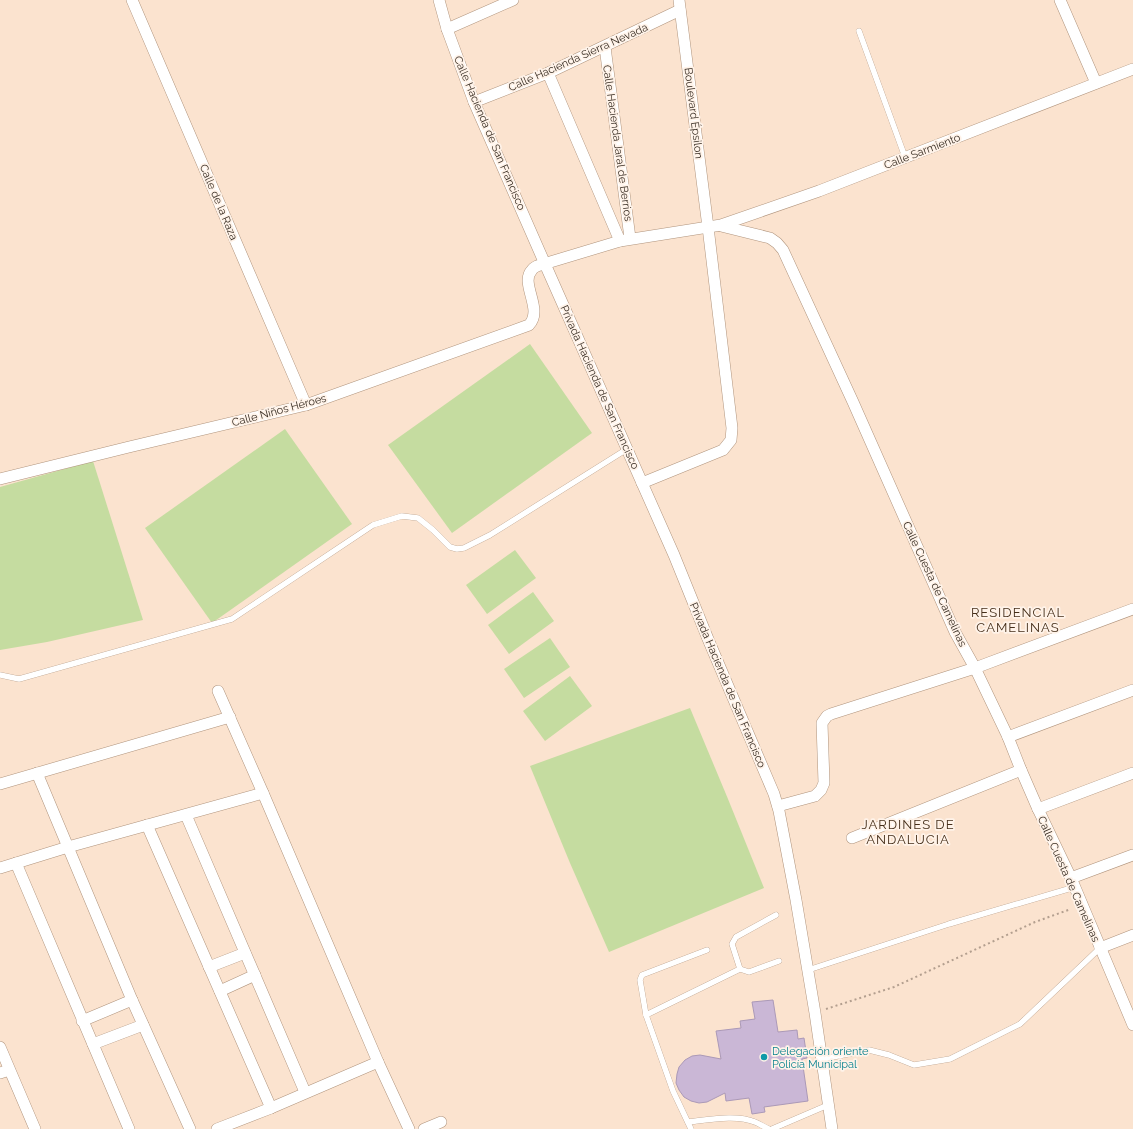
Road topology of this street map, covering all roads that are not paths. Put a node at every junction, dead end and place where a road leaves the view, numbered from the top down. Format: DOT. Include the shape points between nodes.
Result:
graph roads {
  1 [pos="132,0"];
  2 [pos="439,0"];
  3 [pos="512,0"];
  4 [pos="1060,0"];
  5 [pos="679,5"];
  6 [pos="447,29"];
  7 [pos="859,31"];
  8 [pos="605,47"];
  9 [pos="1133,70"];
  10 [pos="548,73"];
  11 [pos="1096,83"];
  12 [pos="474,102"];
  13 [pos="905,157"];
  14 [pos="721,225"];
  15 [pos="708,227"];
  16 [pos="625,240"];
  17 [pos="545,264"];
  18 [pos="306,405"];
  19 [pos="627,449"];
  20 [pos="0,479"];
  21 [pos="642,483"];
  22 [pos="1133,609"];
  23 [pos="975,668"];
  24 [pos="0,675"];
  25 [pos="1133,690"];
  26 [pos="218,691"];
  27 [pos="230,717"];
  28 [pos="1008,737"];
  29 [pos="1021,770"];
  30 [pos="37,773"];
  31 [pos="1133,773"];
  32 [pos="0,784"];
  33 [pos="263,793"];
  34 [pos="778,806"];
  35 [pos="1038,809"];
  36 [pos="186,815"];
  37 [pos="148,825"];
  38 [pos="852,838"];
  39 [pos="68,847"];
  40 [pos="1133,855"];
  41 [pos="16,863"];
  42 [pos="0,868"];
  43 [pos="1073,883"];
  44 [pos="776,915"];
  45 [pos="1133,935"];
  46 [pos="1100,948"];
  47 [pos="707,950"];
  48 [pos="245,953"];
  49 [pos="779,961"];
  50 [pos="209,967"];
  51 [pos="740,969"];
  52 [pos="807,970"];
  53 [pos="255,976"];
  54 [pos="220,991"];
  55 [pos="132,1000"];
  56 [pos="646,1015"];
  57 [pos="1132,1019"];
  58 [pos="82,1021"];
  59 [pos="143,1025"];
  60 [pos="93,1044"];
  61 [pos="0,1048"];
  62 [pos="822,1059"];
  63 [pos="378,1062"];
  64 [pos="5,1072"];
  65 [pos="305,1092"];
  66 [pos="828,1105"];
  67 [pos="271,1108"];
  68 [pos="441,1122"];
  69 [pos="688,1122"];
  70 [pos="35,1129"];
  71 [pos="129,1129"];
  72 [pos="190,1129"];
  73 [pos="217,1129"];
  74 [pos="409,1129"];
  75 [pos="424,1129"];
  76 [pos="691,1129"];
  77 [pos="769,1129"];
  78 [pos="772,1129"];
  79 [pos="832,1129"];
  1 -- 18 [label="street, Calle de la Raza"];
  2 -- 6 [label="street, Calle Hacienda de San Francisco"];
  3 -- 6 [label="street"];
  4 -- 11 [label="street"];
  5 -- 8 [label="street, Calle Hacienda Sierra Nevada"];
  5 -- 15 [label="street, Boulevard Épsilon"];
  6 -- 12 [label="street, Calle Hacienda de San Francisco"];
  7 -- 13 [label="lane"];
  8 -- 10 [label="street, Calle Hacienda Sierra Nevada"];
  8 -- 16 [label="street, Calle Hacienda Jaral de Berrios"];
  9 -- 11 [label="street, Calle Sarmiento"];
  10 -- 12 [label="street, Calle Hacienda Sierra Nevada"];
  10 -- 16 [label="street, Calle Hacienda Jaral de Berrios"];
  11 -- 13 [label="street, Calle Sarmiento"];
  12 -- 17 [label="street, Calle Hacienda de San Francisco"];
  13 -- 14 [label="street, Calle Sarmiento" via="819,191"];
  14 -- 15 [label="street, Calle Sarmiento"];
  14 -- 23 [label="street, Calle Cuesta de Camelinas" via="770,238 783,250 955,632"];
  15 -- 16 [label="street, Calle Sarmiento"];
  15 -- 21 [label="street, Boulevard Épsilon" via="732,428 731,440 723,450"];
  16 -- 17 [label="street, Calle Sarmiento"];
  17 -- 18 [label="street, Calle Niños Héroes" via="531,270 529,275 534,310 534,316 529,324"];
  17 -- 19 [label="street, Privada Hacienda de San Francisco"];
  18 -- 20 [label="street, Calle Niños Héroes"];
  19 -- 21 [label="street, Privada Hacienda de San Francisco"];
  19 -- 24 [label="lane" via="490,535 464,548 450,547 418,518 402,516 373,525 232,619 19,679"];
  21 -- 34 [label="street, Privada Hacienda de San Francisco"];
  22 -- 23 [label="street"];
  23 -- 28 [label="street, Calle Cuesta de Camelinas"];
  23 -- 34 [label="street" via="827,716 822,723 824,783 821,790 815,796"];
  25 -- 28 [label="street"];
  26 -- 27 [label="street"];
  27 -- 30 [label="street"];
  27 -- 33 [label="street"];
  28 -- 29 [label="street, Calle Cuesta de Camelinas"];
  29 -- 35 [label="street, Calle Cuesta de Camelinas"];
  29 -- 38 [label="street"];
  30 -- 32 [label="street"];
  30 -- 39 [label="street"];
  31 -- 35 [label="street"];
  33 -- 36 [label="street"];
  33 -- 63 [label="street"];
  34 -- 52 [label="street, Privada Hacienda de San Francisco"];
  35 -- 43 [label="street, Calle Cuesta de Camelinas"];
  36 -- 37 [label="street"];
  36 -- 48 [label="street"];
  37 -- 39 [label="street"];
  37 -- 50 [label="street"];
  39 -- 41 [label="street"];
  39 -- 55 [label="street"];
  40 -- 43 [label="street"];
  41 -- 42 [label="street"];
  41 -- 58 [label="street"];
  43 -- 46 [label="street, Calle Cuesta de Camelinas"];
  43 -- 52 [label="lane"];
  44 -- 51 [label="lane" via="733,941"];
  45 -- 46 [label="street"];
  46 -- 57 [label="street, Calle Cuesta de Camelinas"];
  46 -- 62 [label="lane" via="1020,1024 950,1059 914,1065 869,1050"];
  47 -- 56 [label="lane" via="642,976 640,980"];
  48 -- 50 [label="street"];
  48 -- 53 [label="street"];
  49 -- 51 [label="lane" via="749,972"];
  50 -- 54 [label="street"];
  51 -- 56 [label="lane"];
  52 -- 62 [label="street, Privada Hacienda de San Francisco"];
  53 -- 54 [label="street"];
  53 -- 65 [label="street"];
  54 -- 67 [label="street"];
  55 -- 58 [label="street"];
  55 -- 59 [label="street"];
  56 -- 69 [label="lane" via="673,1091"];
  58 -- 60 [label="street"];
  59 -- 60 [label="street"];
  59 -- 72 [label="street"];
  60 -- 71 [label="street"];
  61 -- 64 [label="street"];
  62 -- 66 [label="street, Privada Hacienda de San Francisco"];
  63 -- 65 [label="street"];
  63 -- 74 [label="street"];
  64 -- 70 [label="street"];
  65 -- 67 [label="street"];
  66 -- 78 [label="lane"];
  66 -- 79 [label="street, Privada Hacienda de San Francisco"];
  67 -- 73 [label="street"];
  68 -- 75 [label="street"];
  69 -- 76 [label="lane"];
  69 -- 77 [label="lane" via="721,1118 743,1119 754,1121"];
}
